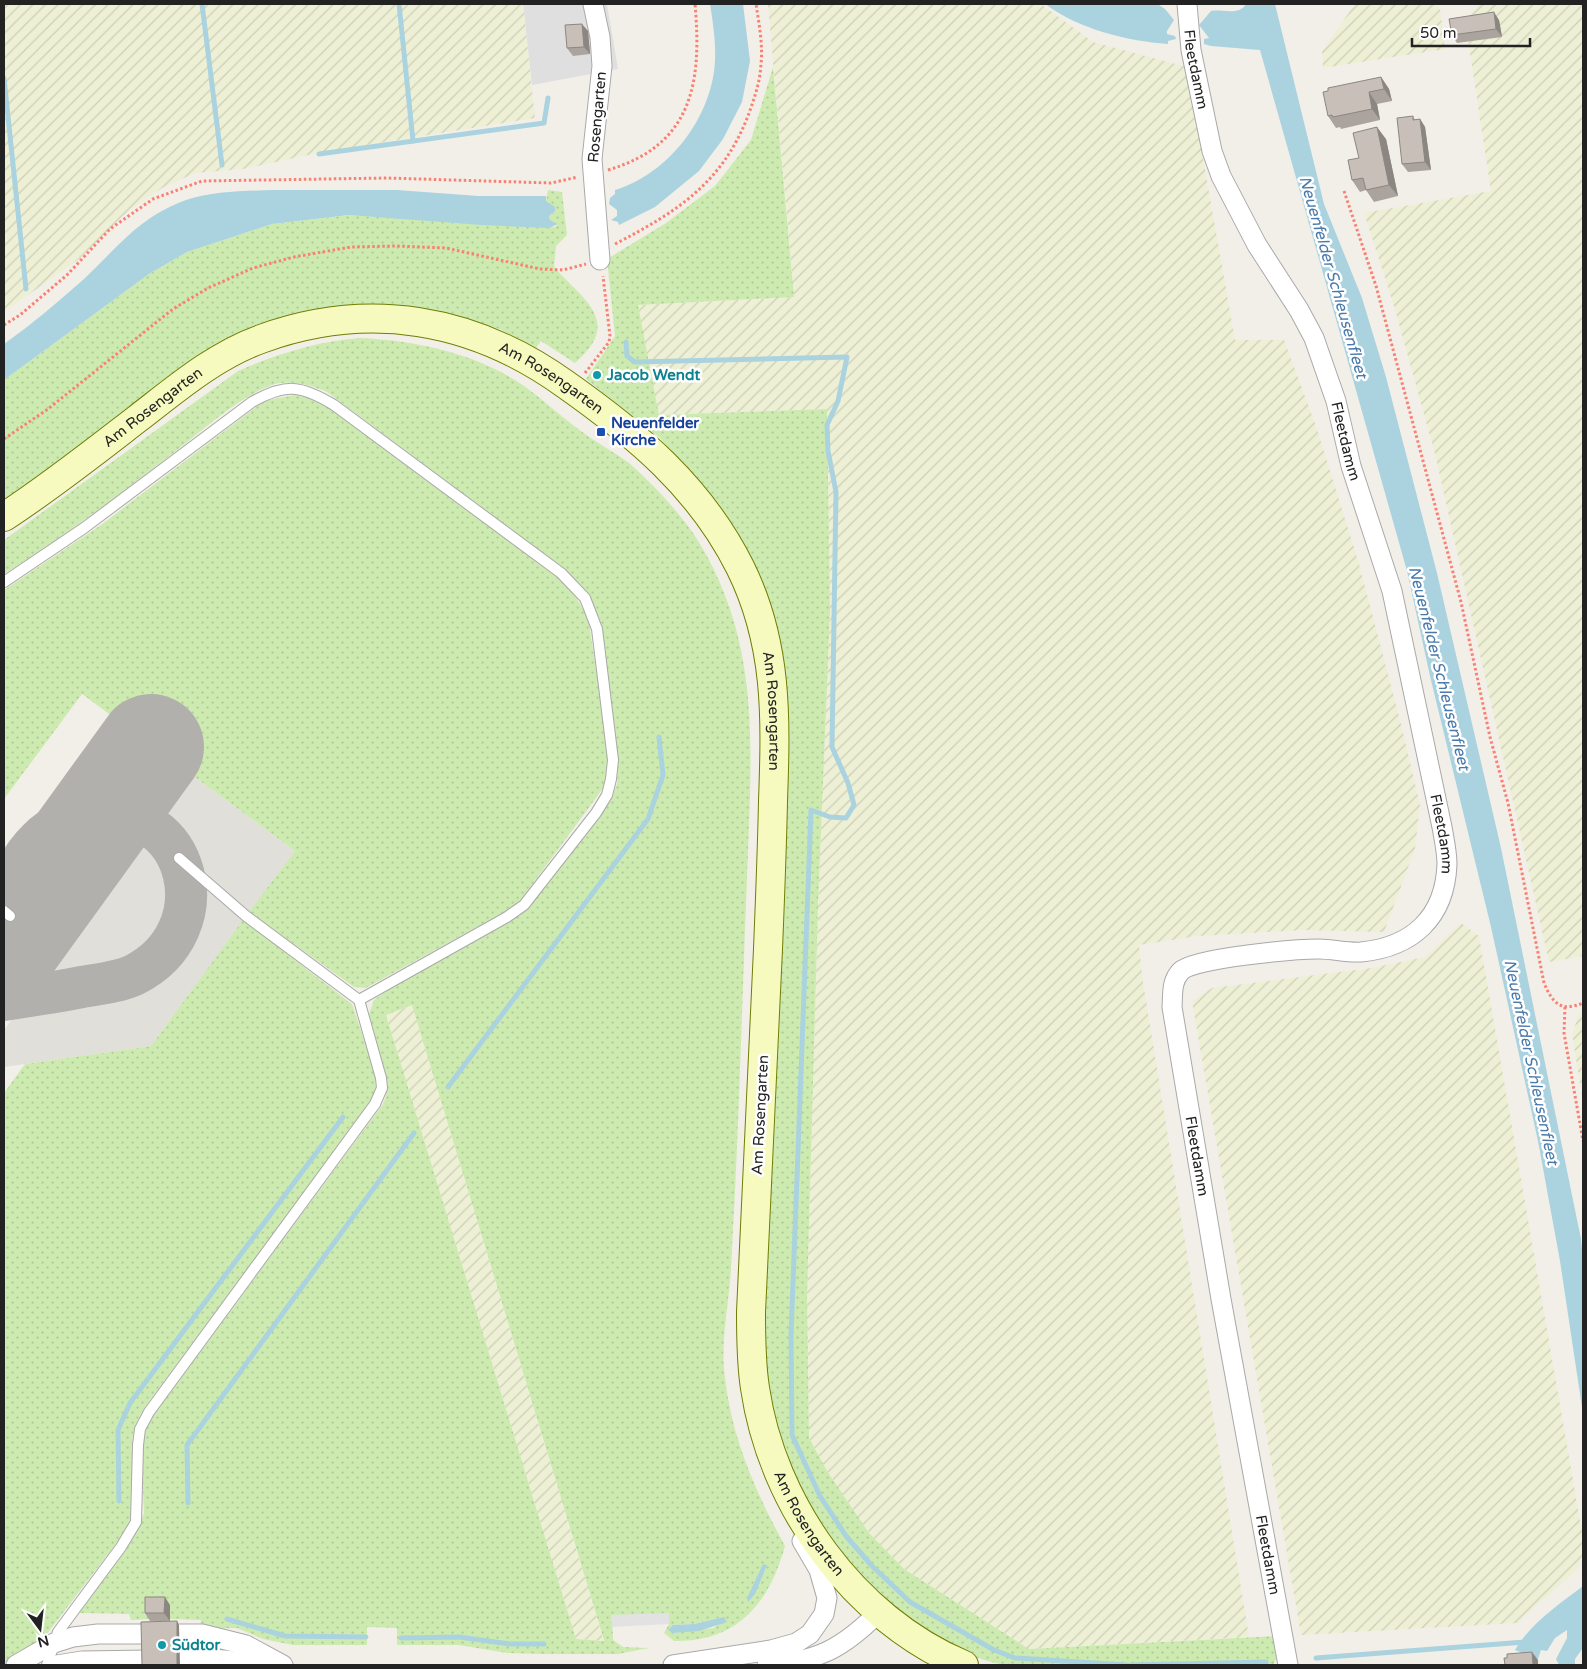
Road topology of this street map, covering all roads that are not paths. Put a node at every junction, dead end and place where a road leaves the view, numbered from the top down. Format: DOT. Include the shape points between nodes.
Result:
graph roads {
  1 [pos="593,4"];
  2 [pos="1187,4"];
  3 [pos="600,255"];
  4 [pos="4,517"];
  5 [pos="4,582"];
  6 [pos="179,858"];
  7 [pos="359,1000"];
  8 [pos="784,1486"];
  9 [pos="878,1613"];
  10 [pos="1286,1656"];
  11 [pos="52,1657"];
  12 [pos="16,1665"];
  13 [pos="25,1665"];
  14 [pos="282,1665"];
  15 [pos="673,1665"];
  16 [pos="767,1665"];
  17 [pos="964,1665"];
  1 -- 3 [label="street, Rosengarten" via="602,66 589,175"];
  2 -- 10 [label="street, Fleetdamm" via="1191,50 1212,151 1221,176 1257,245 1314,338 1336,401 1351,466 1392,591 1442,826 1447,864 1440,902 1418,932 1390,947 1358,952 1318,949 1275,952 1197,963 1182,970 1173,982 1172,1007"];
  4 -- 8 [label="main road, Am Rosengarten" via="210,365 254,342 316,323 368,318 394,318 445,326 501,345 573,389 651,450 690,489 724,539 746,581 772,666 776,730 751,1350 760,1413"];
  5 -- 7 [label="lane" via="84,528 252,402 268,393 293,388 306,390 334,405 561,573 586,598 597,629 613,760 608,795 524,905"];
  6 -- 7 [label="lane" via="246,916"];
  7 -- 11 [label="lane" via="381,1078 380,1097 148,1412 140,1429 138,1445 136,1522 121,1547 65,1620"];
  8 -- 9 [label="main road, Am Rosengarten" via="826,1553"];
  8 -- 15 [label="street" via="788,1514 827,1590 824,1614 819,1623 796,1643"];
  9 -- 16 [label="street" via="840,1647 826,1654 808,1660"];
  9 -- 17 [label="main road, Am Rosengarten" via="895,1627"];
  11 -- 12 [label="street"];
  11 -- 13 [label="street"];
  11 -- 14 [label="street" via="82,1661 212,1659"];
  11 -- 14 [label="street" via="73,1637 202,1634 246,1645"];
}
